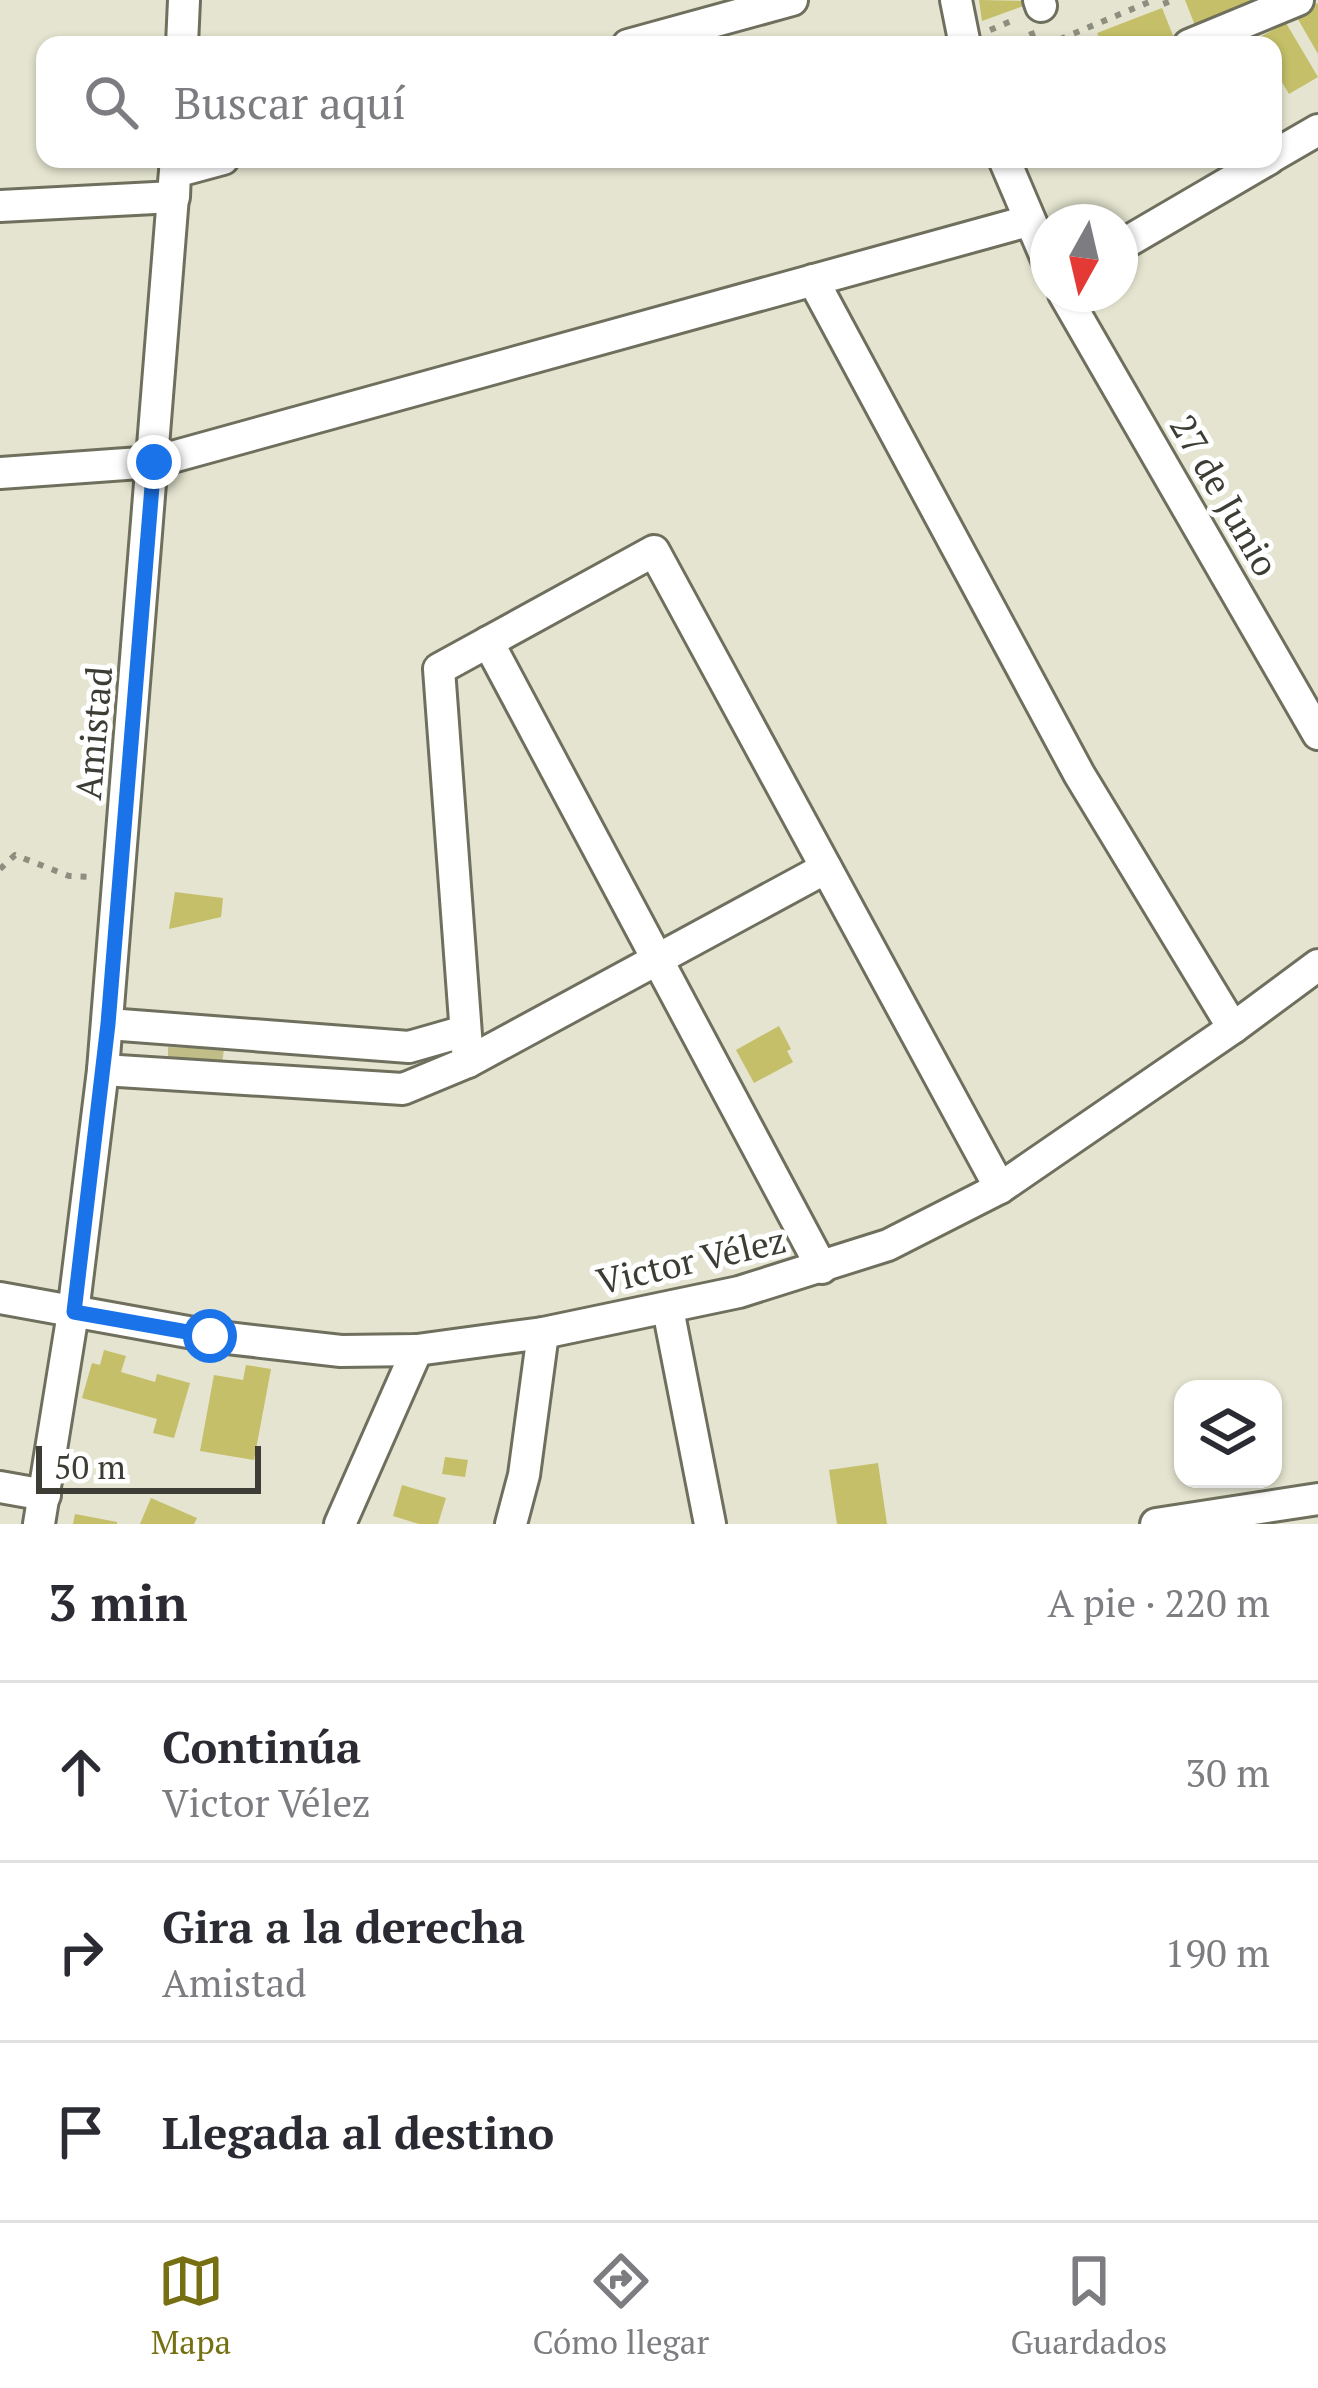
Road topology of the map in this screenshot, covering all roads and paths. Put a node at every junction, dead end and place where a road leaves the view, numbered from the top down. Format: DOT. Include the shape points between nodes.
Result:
graph roads {
  1 [pos="184,0"];
  2 [pos="793,0"];
  3 [pos="956,0"];
  4 [pos="1154,0"];
  5 [pos="1298,0"];
  6 [pos="1139,3"];
  7 [pos="1035,7"];
  8 [pos="725,9"];
  9 [pos="182,36"];
  10 [pos="652,36"];
  11 [pos="964,36"];
  12 [pos="979,36"];
  13 [pos="1066,36"];
  14 [pos="1211,36"];
  15 [pos="1318,130"];
  16 [pos="1282,151"];
  17 [pos="1007,168"];
  18 [pos="1254,168"];
  19 [pos="175,176"];
  20 [pos="0,206"];
  21 [pos="1028,221"];
  22 [pos="1030,225"];
  23 [pos="1138,236"];
  24 [pos="813,280"];
  25 [pos="1074,312"];
  26 [pos="154,462"];
  27 [pos="0,472"];
  28 [pos="488,642"];
  29 [pos="1318,734"];
  30 [pos="826,868"];
  31 [pos="0,869"];
  32 [pos="121,878"];
  33 [pos="657,958"];
  34 [pos="1318,965"];
  35 [pos="108,1024"];
  36 [pos="1234,1028"];
  37 [pos="466,1047"];
  38 [pos="104,1070"];
  39 [pos="1000,1188"];
  40 [pos="822,1268"];
  41 [pos="0,1298"];
  42 [pos="668,1310"];
  43 [pos="74,1312"];
  44 [pos="543,1333"];
  45 [pos="417,1350"];
  46 [pos="0,1486"];
  47 [pos="1318,1499"];
  48 [pos="42,1510"];
  49 [pos="340,1524"];
  50 [pos="511,1524"];
  51 [pos="710,1524"];
  52 [pos="1156,1524"];
  1 -- 9 [label="street"];
  2 -- 8 [label="street"];
  3 -- 11 [label="street"];
  4 -- 6 [label="path"];
  5 -- 14 [label="street"];
  6 -- 13 [label="path"];
  7 -- 12 [label="path"];
  8 -- 10 [label="street"];
  15 -- 16 [label="street"];
  17 -- 21 [label="street"];
  18 -- 23 [label="street"];
  19 -- 20 [label="street"];
  19 -- 26 [label="street, Amistad"];
  21 -- 22 [label="street"];
  21 -- 24 [label="street"];
  24 -- 26 [label="street"];
  24 -- 36 [label="street" via="1079,774"];
  25 -- 29 [label="street, 27 de Junio"];
  26 -- 27 [label="street"];
  26 -- 32 [label="street, Amistad"];
  28 -- 30 [label="street" via="654,551"];
  28 -- 33 [label="street"];
  28 -- 37 [label="street" via="440,669"];
  30 -- 33 [label="street"];
  30 -- 39 [label="street"];
  31 -- 32 [label="path" via="15,855 69,875"];
  32 -- 35 [label="street, Amistad"];
  33 -- 37 [label="street"];
  33 -- 40 [label="street"];
  34 -- 36 [label="street, Victor Vélez"];
  35 -- 37 [label="street"];
  35 -- 38 [label="street, Amistad"];
  36 -- 39 [label="street, Victor Vélez"];
  37 -- 38 [label="street" via="403,1088"];
  38 -- 43 [label="street, Amistad"];
  39 -- 40 [label="street, Victor Vélez" via="888,1245"];
  40 -- 42 [label="street, Victor Vélez"];
  41 -- 43 [label="street, Victor Vélez"];
  42 -- 44 [label="street, Victor Vélez"];
  42 -- 51 [label="street"];
  43 -- 45 [label="street, Victor Vélez" via="270,1344"];
  43 -- 48 [label="street, Amistad"];
  44 -- 45 [label="street, Victor Vélez"];
  44 -- 50 [label="street"];
  45 -- 49 [label="street"];
  46 -- 48 [label="street"];
  47 -- 52 [label="street"];
}
